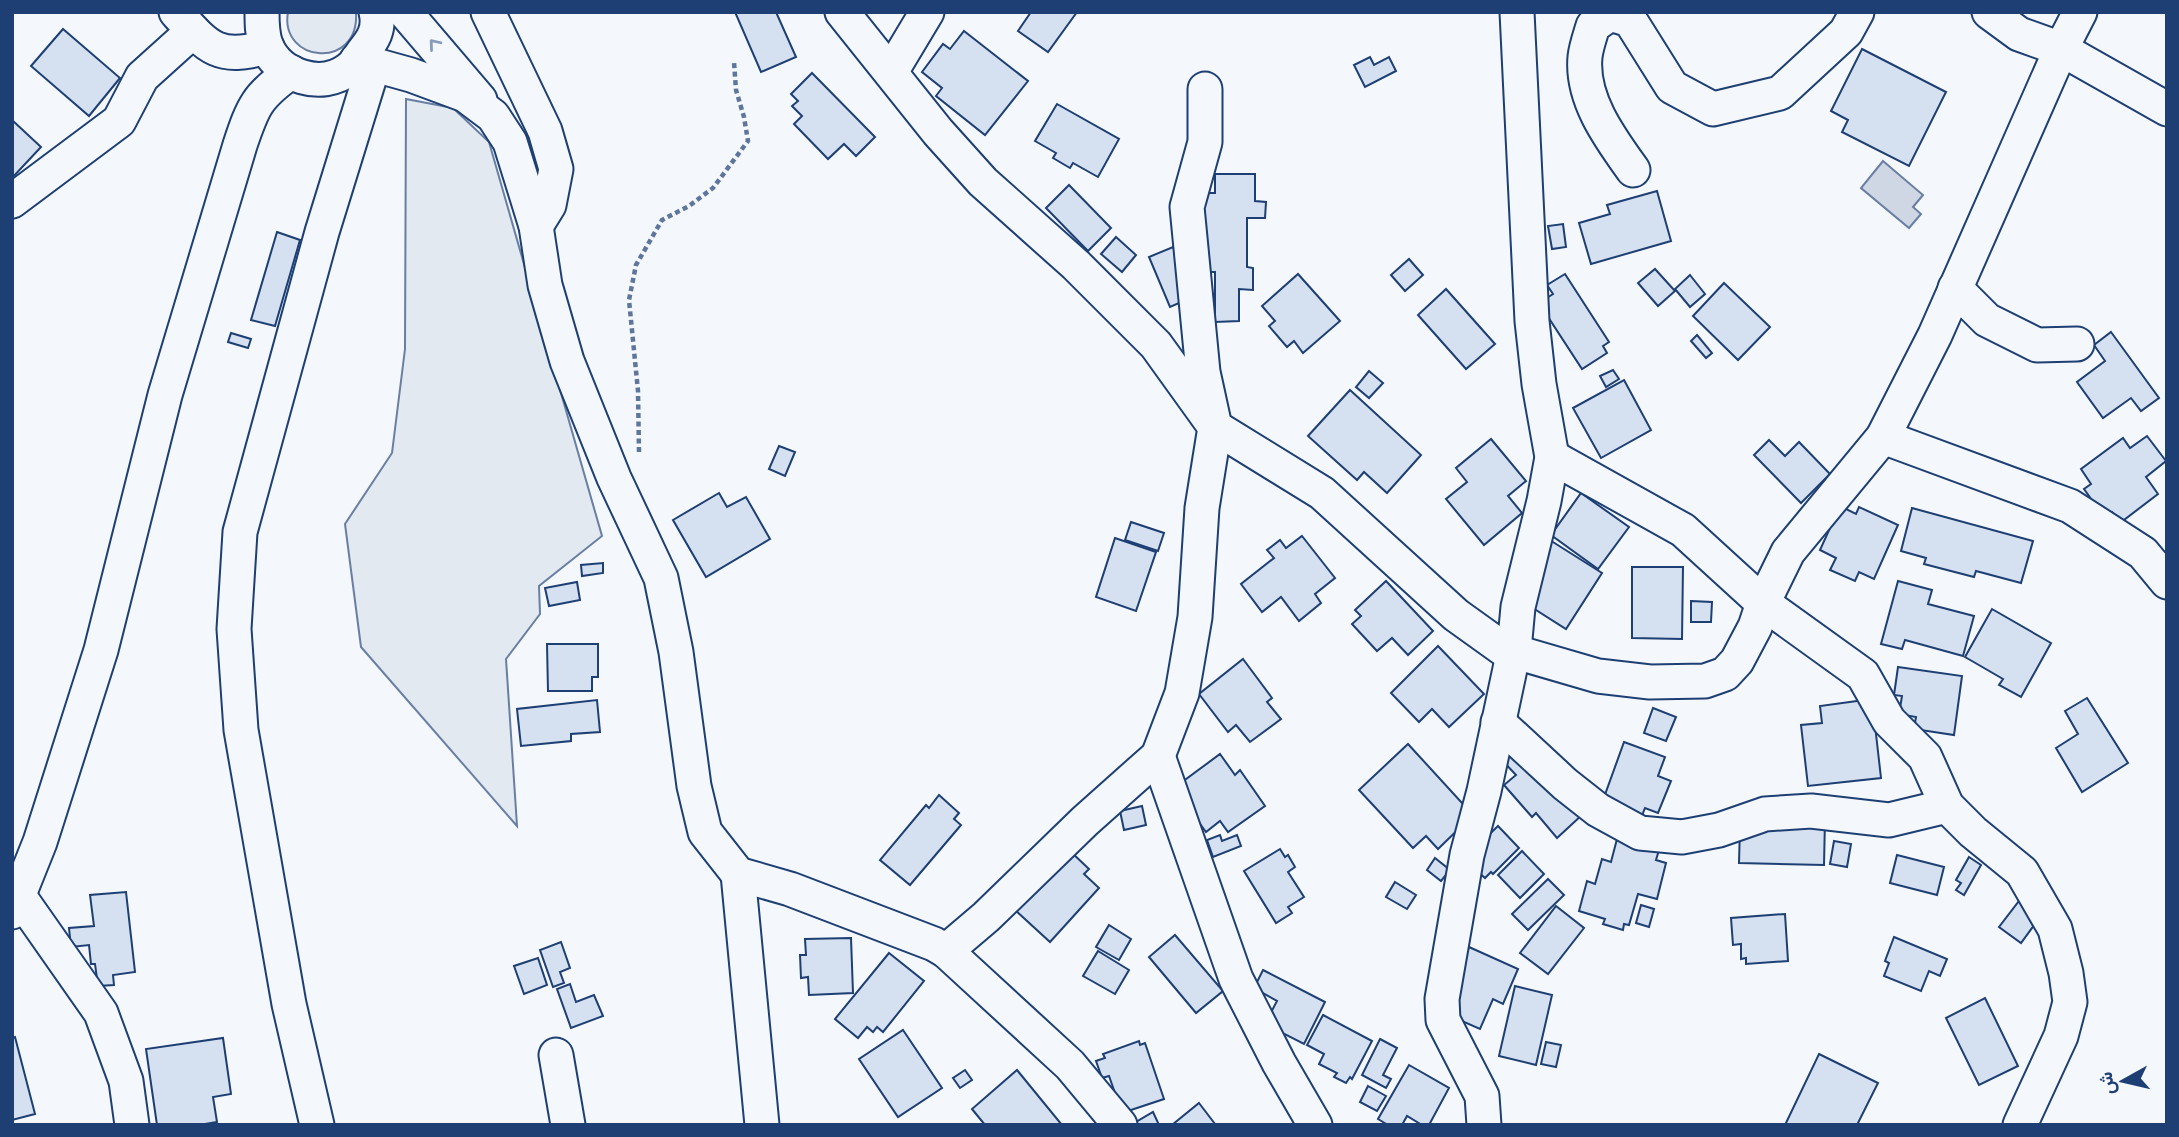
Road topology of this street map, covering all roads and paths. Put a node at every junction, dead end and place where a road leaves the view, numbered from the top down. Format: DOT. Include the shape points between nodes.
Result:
graph roads {
  1 [pos="262,12"];
  2 [pos="376,12"];
  3 [pos="405,12"];
  4 [pos="488,12"];
  5 [pos="842,12"];
  6 [pos="927,12"];
  7 [pos="1517,12"];
  8 [pos="1857,12"];
  9 [pos="1989,12"];
  10 [pos="2080,12"];
  11 [pos="185,22"];
  12 [pos="267,47"];
  13 [pos="2061,49"];
  14 [pos="734,62"];
  15 [pos="365,64"];
  16 [pos="291,72"];
  17 [pos="891,72"];
  18 [pos="1205,89"];
  19 [pos="2167,109"];
  20 [pos="493,116"];
  21 [pos="1633,170"];
  22 [pos="12,201"];
  23 [pos="536,226"];
  24 [pos="1955,288"];
  25 [pos="2077,344"];
  26 [pos="1215,427"];
  27 [pos="1883,437"];
  28 [pos="639,453"];
  29 [pos="1552,457"];
  30 [pos="2167,582"];
  31 [pos="1763,603"];
  32 [pos="1514,650"];
  33 [pos="1498,722"];
  34 [pos="1158,756"];
  35 [pos="1947,806"];
  36 [pos="738,874"];
  37 [pos="15,904"];
  38 [pos="946,951"];
  39 [pos="556,1055"];
  40 [pos="132,1125"];
  41 [pos="317,1125"];
  42 [pos="568,1125"];
  43 [pos="762,1125"];
  44 [pos="1120,1125"];
  45 [pos="1315,1125"];
  46 [pos="1484,1125"];
  47 [pos="2020,1125"];
  1 -- 12 [label="street"];
  2 -- 15 [label="street" via="375,38"];
  20 -- 3 [label="street, one-way"];
  4 -- 23 [label="street" via="545,131 556,169 549,205"];
  5 -- 17 [label="street"];
  6 -- 17 [label="street"];
  7 -- 29 [label="street" via="1532,321"];
  8 -- 21 [label="street" via="1846,32 1780,93 1713,109 1672,87 1630,20 1610,15 1593,26 1585,58 1589,95 1602,127"];
  9 -- 13 [label="street" via="2018,34"];
  10 -- 13 [label="street"];
  11 -- 12 [label="street" via="207,43 229,54"];
  11 -- 22 [label="street" via="142,77 119,121"];
  12 -- 16 [label="street"];
  13 -- 19 [label="street"];
  13 -- 24 [label="street"];
  14 -- 28 [label="path" via="748,141 713,188 662,220 636,265 629,300"];
  15 -- 16 [label="street" via="334,78 307,78"];
  15 -- 20 [label="street" via="465,95"];
  15 -- 41 [label="street" via="240,532 234,629 243,744 289,1004"];
  16 -- 37 [label="street" via="252,109 240,145 165,396 101,650 40,842"];
  17 -- 26 [label="street" via="983,182 1156,345"];
  18 -- 26 [label="street" via="1205,142 1187,207 1203,372"];
  20 -- 23 [label="street" via="510,142"];
  23 -- 36 [label="street" via="545,285 567,360 614,478 662,578 705,832"];
  24 -- 25 [label="street" via="1987,320 2037,345"];
  24 -- 27 [label="street"];
  26 -- 32 [label="street" via="1322,493 1456,615 1502,648"];
  26 -- 34 [label="street" via="1202,508 1195,617 1182,693"];
  27 -- 30 [label="street" via="2070,506 2143,553"];
  27 -- 31 [label="street" via="1788,552"];
  29 -- 31 [label="street" via="1683,530"];
  29 -- 32 [label="street" via="1518,607"];
  31 -- 32 [label="street" via="1737,661 1725,674 1705,681 1650,682 1598,676"];
  31 -- 35 [label="street" via="1863,675 1889,721 1925,757"];
  32 -- 33 [label="street"];
  33 -- 35 [label="street" via="1565,784 1640,834 1682,837 1765,814 1811,811 1889,821"];
  33 -- 46 [label="street" via="1467,855 1442,999 1443,1020 1482,1096"];
  34 -- 38 [label="street"];
  34 -- 45 [label="street" via="1236,979"];
  35 -- 47 [label="street" via="2022,872 2055,929 2066,973 2070,1002 2061,1036"];
  36 -- 38 [label="street" via="790,889"];
  36 -- 43 [label="street"];
  37 -- 40 [label="street" via="101,1013 126,1081"];
  38 -- 44 [label="street" via="1070,1065"];
  39 -- 42 [label="street"];
}
